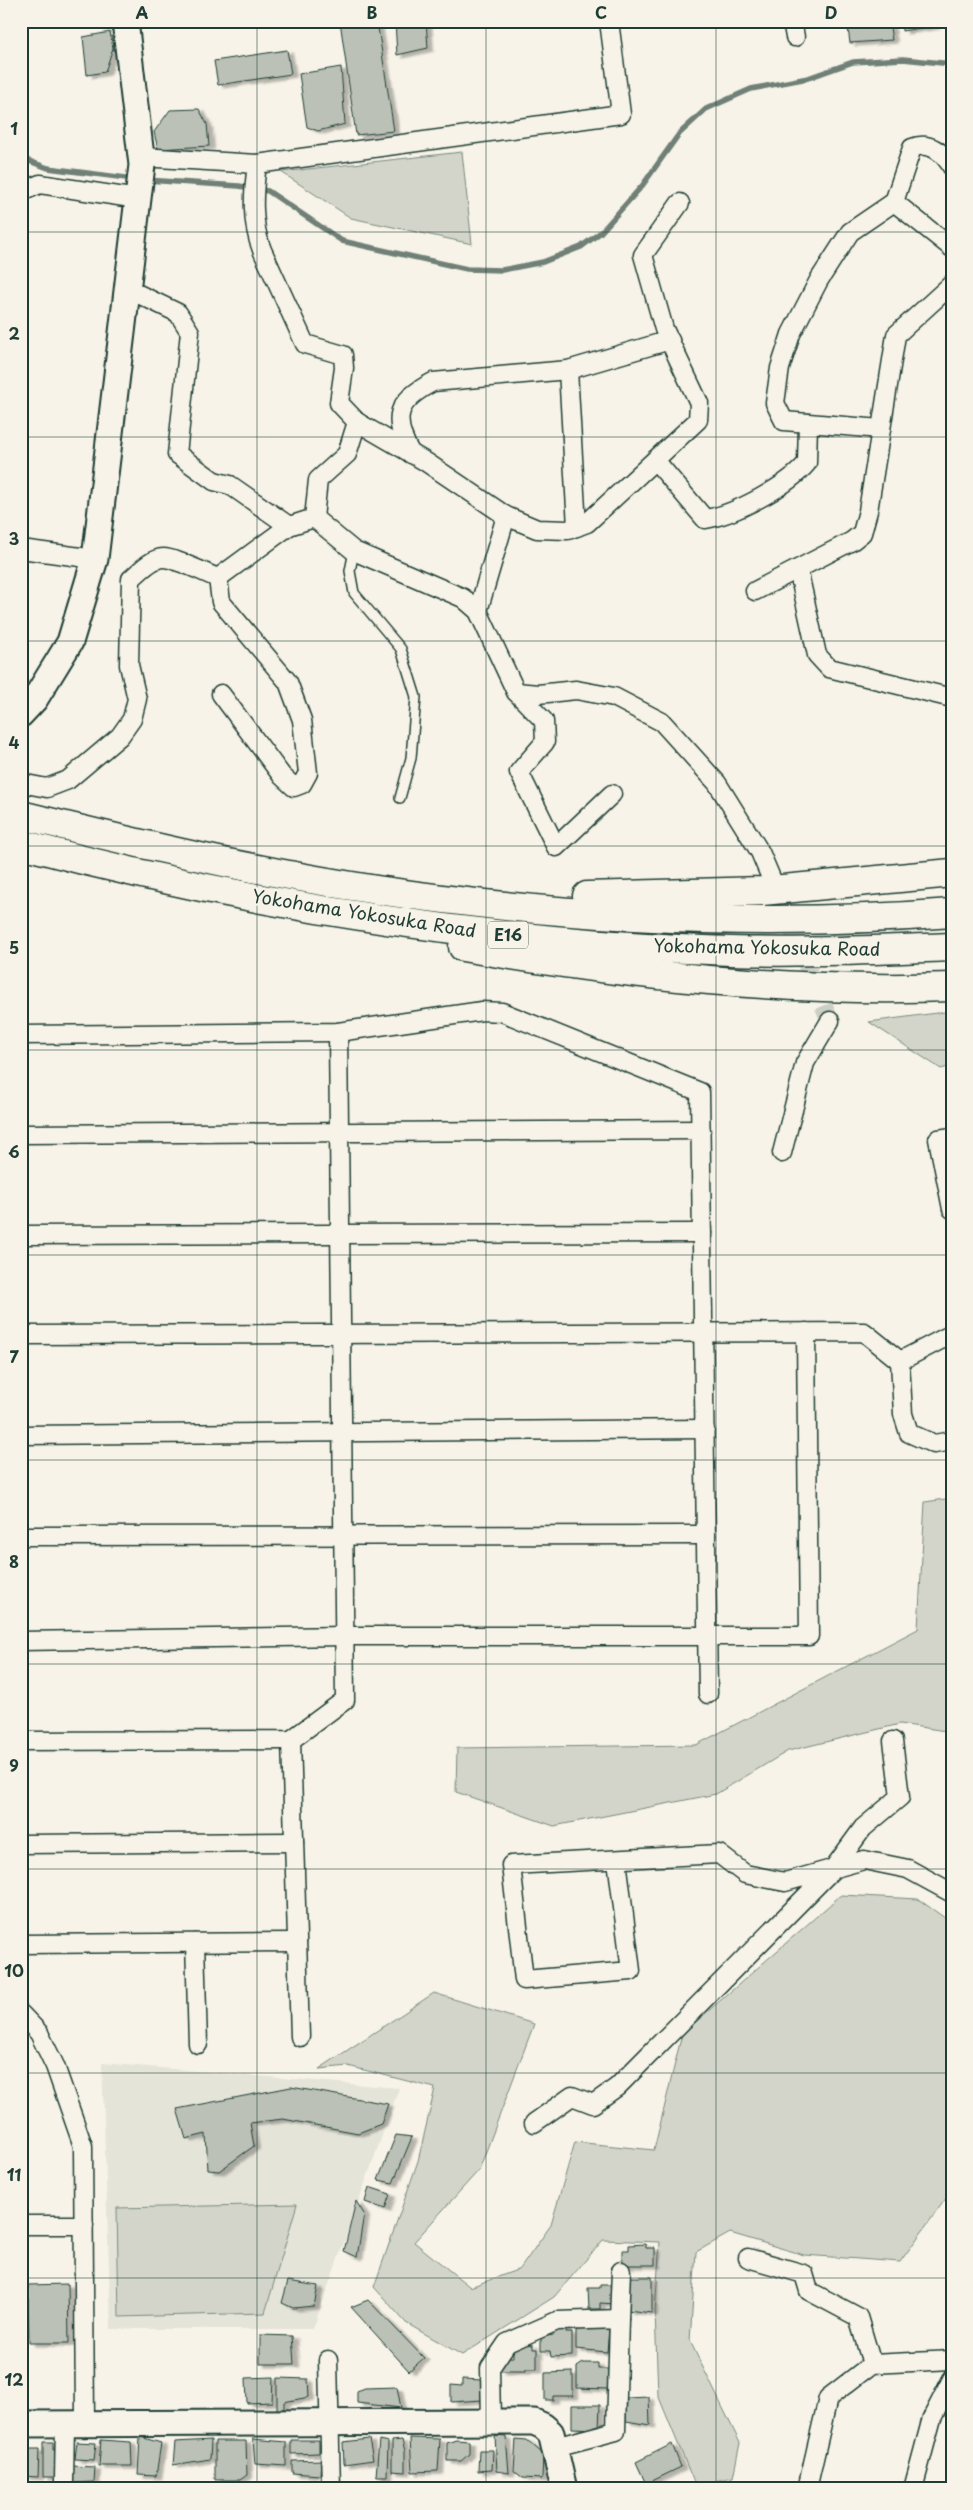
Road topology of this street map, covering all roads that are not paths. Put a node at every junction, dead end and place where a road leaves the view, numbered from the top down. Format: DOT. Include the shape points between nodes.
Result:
graph roads {
  1 [pos="125,21"];
  2 [pos="609,21"];
  3 [pos="952,167"];
  4 [pos="257,170"];
  5 [pos="140,178"];
  6 [pos="21,192"];
  7 [pos="894,202"];
  8 [pos="680,203"];
  9 [pos="952,248"];
  10 [pos="952,284"];
  11 [pos="128,289"];
  12 [pos="670,340"];
  13 [pos="568,370"];
  14 [pos="357,422"];
  15 [pos="808,423"];
  16 [pos="881,429"];
  17 [pos="411,454"];
  18 [pos="655,460"];
  19 [pos="506,516"];
  20 [pos="314,518"];
  21 [pos="289,526"];
  22 [pos="577,527"];
  23 [pos="21,549"];
  24 [pos="354,551"];
  25 [pos="95,559"];
  26 [pos="798,569"];
  27 [pos="218,578"];
  28 [pos="755,591"];
  29 [pos="478,610"];
  30 [pos="516,692"];
  31 [pos="221,694"];
  32 [pos="952,698"];
  33 [pos="21,714"];
  34 [pos="21,783"];
  35 [pos="612,794"];
  36 [pos="400,798"];
  37 [pos="21,815"];
  38 [pos="21,844"];
  39 [pos="71,858"];
  40 [pos="952,873"];
  41 [pos="771,878"];
  42 [pos="376,890"];
  43 [pos="952,913"];
  44 [pos="952,947"];
  45 [pos="952,987"];
  46 [pos="830,1021"];
  47 [pos="338,1032"];
  48 [pos="21,1035"];
  49 [pos="701,1130"];
  50 [pos="340,1132"];
  51 [pos="21,1134"];
  52 [pos="952,1137"];
  53 [pos="782,1153"];
  54 [pos="952,1209"];
  55 [pos="340,1232"];
  56 [pos="702,1233"];
  57 [pos="21,1235"];
  58 [pos="704,1332"];
  59 [pos="806,1332"];
  60 [pos="342,1334"];
  61 [pos="952,1334"];
  62 [pos="21,1335"];
  63 [pos="900,1361"];
  64 [pos="704,1429"];
  65 [pos="343,1432"];
  66 [pos="21,1435"];
  67 [pos="952,1441"];
  68 [pos="706,1535"];
  69 [pos="21,1536"];
  70 [pos="344,1536"];
  71 [pos="345,1636"];
  72 [pos="707,1636"];
  73 [pos="21,1641"];
  74 [pos="708,1694"];
  75 [pos="291,1740"];
  76 [pos="21,1741"];
  77 [pos="893,1741"];
  78 [pos="294,1842"];
  79 [pos="21,1844"];
  80 [pos="617,1860"];
  81 [pos="834,1869"];
  82 [pos="952,1893"];
  83 [pos="195,1942"];
  84 [pos="297,1942"];
  85 [pos="21,1944"];
  86 [pos="21,2014"];
  87 [pos="300,2037"];
  88 [pos="198,2044"];
  89 [pos="534,2123"];
  90 [pos="21,2225"];
  91 [pos="84,2225"];
  92 [pos="748,2258"];
  93 [pos="621,2271"];
  94 [pos="619,2319"];
  95 [pos="328,2360"];
  96 [pos="952,2360"];
  97 [pos="872,2364"];
  98 [pos="952,2379"];
  99 [pos="330,2422"];
  100 [pos="491,2422"];
  101 [pos="75,2423"];
  102 [pos="21,2424"];
  103 [pos="555,2447"];
  104 [pos="64,2481"];
  105 [pos="330,2489"];
  106 [pos="564,2489"];
  107 [pos="807,2489"];
  108 [pos="913,2489"];
  1 -- 5 [label="street"];
  2 -- 4 [label="street" via="621,114"];
  3 -- 7 [label="street" via="932,147 920,144 912,148"];
  4 -- 5 [label="street"];
  4 -- 14 [label="street" via="252,198 256,235 305,344 343,355 339,403"];
  5 -- 6 [label="street" via="40,184"];
  5 -- 11 [label="street"];
  7 -- 9 [label="street"];
  7 -- 15 [label="street" via="850,232 819,280 791,334 780,368 775,403 784,421"];
  8 -- 12 [label="street" via="643,255"];
  10 -- 16 [label="street" via="896,335"];
  11 -- 21 [label="street" via="178,313 190,332 177,454 214,482 230,485"];
  11 -- 25 [label="street"];
  12 -- 13 [label="street"];
  12 -- 18 [label="street" via="699,403 698,420"];
  13 -- 17 [label="street" via="433,382 416,390 404,402 399,418 400,434"];
  13 -- 22 [label="street"];
  14 -- 17 [label="street"];
  14 -- 20 [label="street" via="347,454 318,480"];
  15 -- 16 [label="street"];
  15 -- 18 [label="street" via="807,464 795,477 723,517 705,519"];
  16 -- 26 [label="street" via="862,533"];
  17 -- 19 [label="street"];
  18 -- 22 [label="street" via="587,523"];
  19 -- 22 [label="street" via="537,529 568,530"];
  19 -- 29 [label="street"];
  20 -- 21 [label="street"];
  20 -- 24 [label="street"];
  21 -- 27 [label="street"];
  23 -- 25 [label="street"];
  24 -- 29 [label="street" via="464,598"];
  24 -- 36 [label="lane" via="350,571 354,593 401,649 416,696 411,758"];
  25 -- 33 [label="street" via="70,642 35,699"];
  26 -- 28 [label="street"];
  26 -- 32 [label="street" via="817,655 829,668"];
  27 -- 31 [label="street" via="221,602 288,682 302,720 308,773 302,784 294,787 282,776"];
  27 -- 34 [label="street" via="176,560 162,558 131,579 129,665 137,699 132,719 120,736 68,780 47,788"];
  29 -- 30 [label="street"];
  30 -- 35 [label="street" via="544,721 545,742 519,772 556,847"];
  30 -- 41 [label="street" via="538,694 576,690 614,696 662,722 717,784 760,852"];
  37 -- 42 [label="highway, Yokohama Yokosuka Road / E16" via="206,859"];
  38 -- 39 [label="highway, Yokohama Yokosuka Road / E16"];
  39 -- 44 [label="highway, Yokohama Yokosuka Road / E16" via="237,894 464,931 629,946 732,951 871,951"];
  39 -- 45 [label="highway" via="183,896 240,910 534,959 665,976 790,987"];
  40 -- 42 [label="highway" via="828,886 676,895"];
  42 -- 43 [label="highway, Yokohama Yokosuka Road / E16" via="538,909 667,918 772,920"];
  46 -- 53 [label="street" via="806,1063"];
  47 -- 48 [label="street"];
  47 -- 49 [label="street" via="482,1010 502,1012 700,1092"];
  47 -- 50 [label="street"];
  49 -- 50 [label="street"];
  49 -- 56 [label="street"];
  50 -- 51 [label="street"];
  50 -- 55 [label="street"];
  52 -- 54 [label="street" via="938,1139"];
  55 -- 56 [label="street"];
  55 -- 57 [label="street"];
  55 -- 60 [label="street"];
  56 -- 58 [label="street"];
  58 -- 59 [label="street"];
  58 -- 60 [label="street"];
  58 -- 64 [label="street"];
  59 -- 63 [label="street" via="864,1332"];
  59 -- 72 [label="street" via="809,1636"];
  60 -- 62 [label="street"];
  60 -- 65 [label="street"];
  61 -- 63 [label="street"];
  63 -- 67 [label="street" via="903,1414 909,1433 934,1444"];
  64 -- 65 [label="street"];
  64 -- 68 [label="street"];
  65 -- 66 [label="street"];
  65 -- 70 [label="street"];
  68 -- 70 [label="street"];
  68 -- 72 [label="street"];
  69 -- 70 [label="street"];
  70 -- 71 [label="street"];
  71 -- 72 [label="street"];
  71 -- 73 [label="street"];
  71 -- 75 [label="street" via="346,1700"];
  72 -- 74 [label="street"];
  75 -- 76 [label="street"];
  75 -- 78 [label="street"];
  77 -- 81 [label="street" via="900,1797 863,1828"];
  78 -- 79 [label="street"];
  78 -- 84 [label="street"];
  80 -- 80 [label="street" via="631,1971 524,1980 511,1865"];
  80 -- 81 [label="street" via="719,1854 745,1874 786,1882"];
  81 -- 82 [label="street" via="864,1860 899,1867"];
  81 -- 89 [label="street" via="617,2087 594,2104 572,2096"];
  83 -- 84 [label="street"];
  83 -- 85 [label="street"];
  83 -- 88 [label="street"];
  84 -- 87 [label="street"];
  86 -- 91 [label="street" via="39,2033 51,2058 83,2146"];
  90 -- 91 [label="street"];
  91 -- 101 [label="street"];
  92 -- 97 [label="street" via="804,2274 809,2291 858,2317"];
  93 -- 94 [label="street"];
  94 -- 100 [label="street" via="557,2321 507,2343 490,2368"];
  94 -- 103 [label="street" via="616,2431"];
  95 -- 99 [label="street"];
  96 -- 97 [label="street"];
  97 -- 107 [label="street" via="828,2398"];
  98 -- 108 [label="street" via="932,2418"];
  99 -- 100 [label="street"];
  99 -- 101 [label="street"];
  99 -- 105 [label="street"];
  100 -- 103 [label="street" via="534,2422 551,2433"];
  101 -- 102 [label="street"];
  101 -- 104 [label="street"];
  103 -- 106 [label="street"];
}
